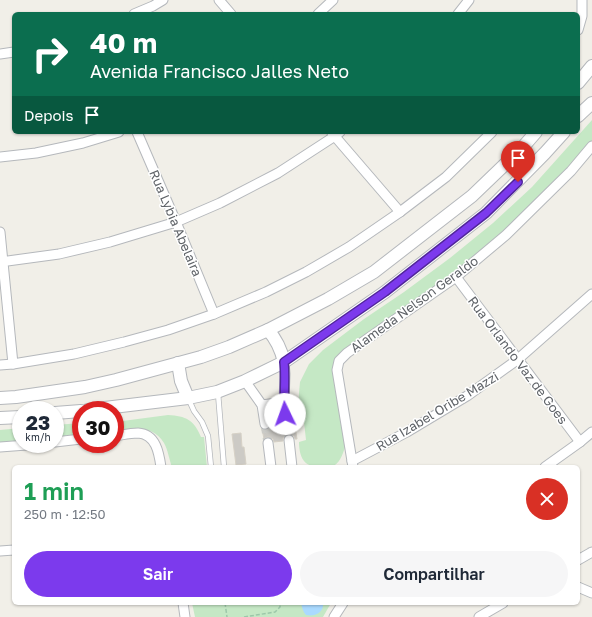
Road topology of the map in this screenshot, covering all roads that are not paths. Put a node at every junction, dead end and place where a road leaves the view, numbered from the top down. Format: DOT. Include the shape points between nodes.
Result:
graph roads {
  1 [pos="163,0"];
  2 [pos="219,0"];
  3 [pos="332,0"];
  4 [pos="469,0"];
  5 [pos="583,1"];
  6 [pos="139,12"];
  7 [pos="229,12"];
  8 [pos="320,12"];
  9 [pos="460,12"];
  10 [pos="580,23"];
  11 [pos="12,52"];
  12 [pos="0,54"];
  13 [pos="592,66"];
  14 [pos="580,81"];
  15 [pos="592,103"];
  16 [pos="580,114"];
  17 [pos="112,134"];
  18 [pos="138,134"];
  19 [pos="336,134"];
  20 [pos="490,134"];
  21 [pos="534,134"];
  22 [pos="562,134"];
  23 [pos="592,146"];
  24 [pos="0,157"];
  25 [pos="400,212"];
  26 [pos="176,222"];
  27 [pos="0,232"];
  28 [pos="1,262"];
  29 [pos="456,277"];
  30 [pos="592,294"];
  31 [pos="214,314"];
  32 [pos="268,330"];
  33 [pos="517,360"];
  34 [pos="284,362"];
  35 [pos="178,363"];
  36 [pos="0,364"];
  37 [pos="13,364"];
  38 [pos="246,381"];
  39 [pos="217,392"];
  40 [pos="0,398"];
  41 [pos="188,398"];
  42 [pos="284,402"];
  43 [pos="130,405"];
  44 [pos="262,405"];
  45 [pos="124,406"];
  46 [pos="124,408"];
  47 [pos="12,417"];
  48 [pos="0,418"];
  49 [pos="286,421"];
  50 [pos="265,424"];
  51 [pos="592,432"];
  52 [pos="124,435"];
  53 [pos="289,440"];
  54 [pos="580,442"];
  55 [pos="268,443"];
  56 [pos="12,446"];
  57 [pos="0,447"];
  58 [pos="353,464"];
  59 [pos="161,465"];
  60 [pos="211,465"];
  61 [pos="224,465"];
  62 [pos="271,465"];
  63 [pos="292,465"];
  64 [pos="548,465"];
  65 [pos="0,550"];
  66 [pos="12,550"];
  67 [pos="592,552"];
  68 [pos="580,559"];
  69 [pos="580,588"];
  70 [pos="592,593"];
  71 [pos="183,605"];
  72 [pos="342,605"];
  73 [pos="500,605"];
  74 [pos="485,616"];
  75 [pos="185,617"];
  76 [pos="334,617"];
  1 -- 6 [label="street"];
  2 -- 7 [label="street"];
  3 -- 8 [label="street"];
  4 -- 9 [label="street"];
  5 -- 10 [label="street"];
  11 -- 12 [label="street"];
  13 -- 14 [label="street"];
  15 -- 16 [label="street"];
  17 -- 24 [label="street" via="36,153"];
  18 -- 26 [label="street, Rua Lybia Abelaira"];
  19 -- 25 [label="street"];
  19 -- 26 [label="street" via="278,173"];
  20 -- 25 [label="street" via="446,177"];
  21 -- 32 [label="street" via="472,196 374,272"];
  22 -- 34 [label="street" via="486,213 385,292"];
  23 -- 29 [label="street, Alameda Nelson Geraldo" via="571,171 506,235"];
  25 -- 31 [label="street" via="349,247 306,272"];
  26 -- 28 [label="street" via="95,246"];
  26 -- 31 [label="street, Rua Lybia Abelaira"];
  27 -- 28 [label="street"];
  28 -- 37 [label="street"];
  29 -- 33 [label="street, Rua Orlando Vaz de Goes"];
  29 -- 58 [label="street, Alameda Nelson Geraldo" via="339,361 337,370"];
  30 -- 33 [label="street, Rua Izabel Oribe Mazzi"];
  31 -- 37 [label="street" via="124,342 74,354"];
  32 -- 34 [label="street" via="279,345"];
  32 -- 35 [label="street" via="229,347"];
  33 -- 54 [label="street, Rua Orlando Vaz de Goes"];
  33 -- 58 [label="street, Rua Izabel Oribe Mazzi" via="467,396"];
  34 -- 38 [label="street"];
  34 -- 42 [label="street"];
  35 -- 40 [label="street" via="85,387"];
  35 -- 41 [label="street" via="181,381"];
  36 -- 37 [label="street"];
  38 -- 39 [label="street"];
  38 -- 44 [label="street"];
  39 -- 41 [label="street"];
  39 -- 61 [label="lane"];
  41 -- 43 [label="street"];
  41 -- 60 [label="lane" via="207,436"];
  42 -- 44 [label="street"];
  42 -- 49 [label="street"];
  43 -- 45 [label="street"];
  43 -- 46 [label="lane"];
  44 -- 50 [label="street"];
  47 -- 48 [label="street"];
  51 -- 54 [label="street"];
  52 -- 59 [label="street" via="138,433 151,438 158,450"];
  53 -- 63 [label="street"];
  54 -- 64 [label="street"];
  55 -- 62 [label="street"];
  56 -- 57 [label="street"];
  65 -- 66 [label="street"];
  67 -- 68 [label="street"];
  69 -- 70 [label="street"];
  71 -- 75 [label="street"];
  72 -- 76 [label="street"];
  73 -- 74 [label="street"];
}
